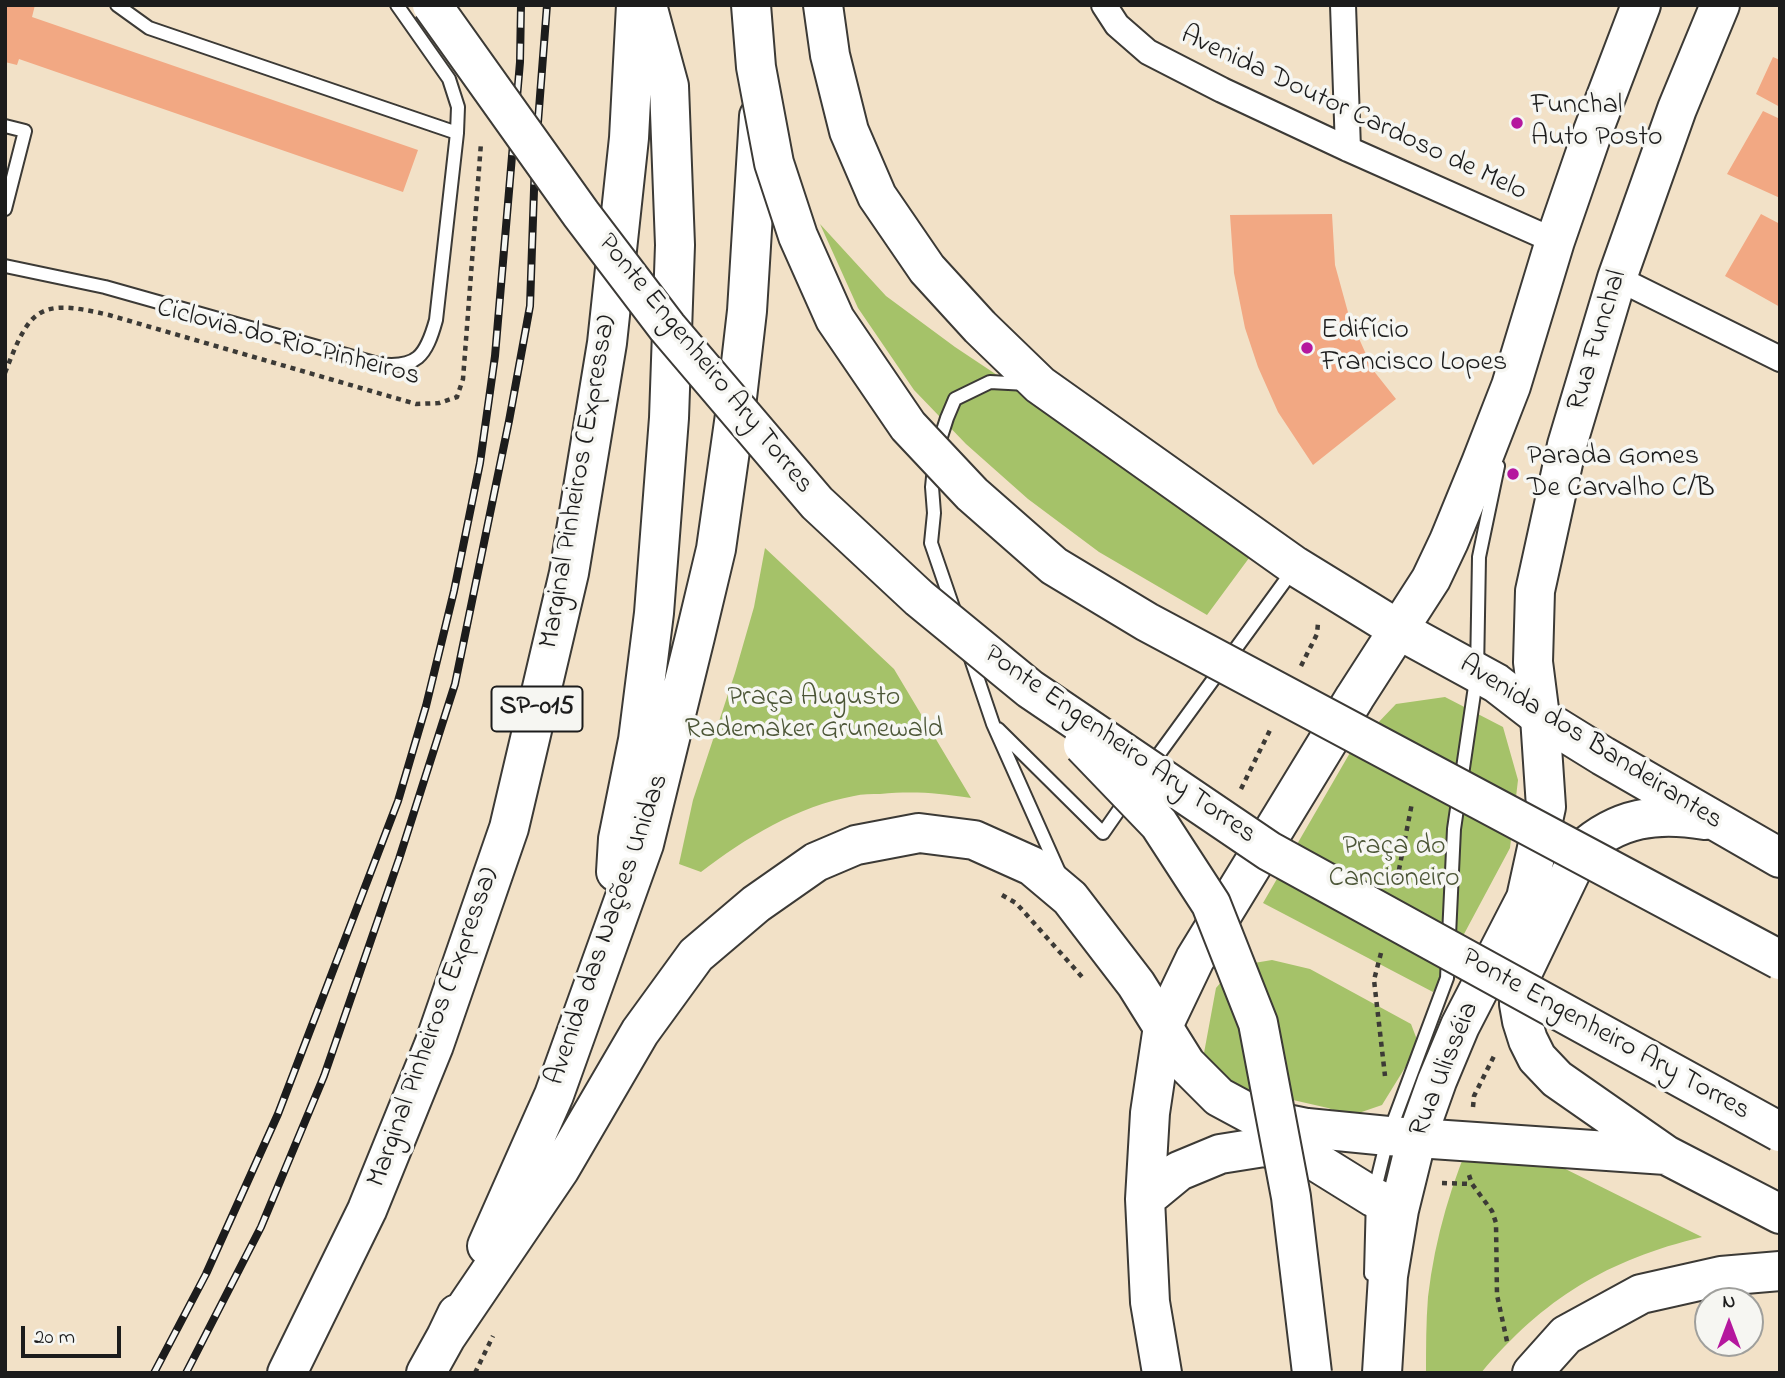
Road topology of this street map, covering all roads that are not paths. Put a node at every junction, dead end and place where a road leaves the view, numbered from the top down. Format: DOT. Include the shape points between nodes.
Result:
graph roads {
  1 [pos="117,5"];
  2 [pos="397,5"];
  3 [pos="432,5"];
  4 [pos="636,5"];
  5 [pos="647,5"];
  6 [pos="751,5"];
  7 [pos="765,5"];
  8 [pos="823,5"];
  9 [pos="1104,5"];
  10 [pos="1343,5"];
  11 [pos="1641,5"];
  12 [pos="1720,5"];
  13 [pos="5,126"];
  14 [pos="457,133"];
  15 [pos="1348,149"];
  16 [pos="5,209"];
  17 [pos="1555,241"];
  18 [pos="5,266"];
  19 [pos="1618,278"];
  20 [pos="1780,359"];
  21 [pos="1040,385"];
  22 [pos="1511,386"];
  23 [pos="1295,566"];
  24 [pos="1399,630"];
  25 [pos="1477,673"];
  26 [pos="1030,689"];
  27 [pos="1540,717"];
  28 [pos="993,724"];
  29 [pos="1143,777"];
  30 [pos="1135,788"];
  31 [pos="1726,829"];
  32 [pos="1780,858"];
  33 [pos="1070,898"];
  34 [pos="1526,898"];
  35 [pos="610,941"];
  36 [pos="1780,960"];
  37 [pos="1163,1026"];
  38 [pos="1780,1132"];
  39 [pos="1402,1136"];
  40 [pos="1666,1155"];
  41 [pos="1145,1199"];
  42 [pos="1386,1203"];
  43 [pos="1780,1214"];
  44 [pos="1780,1271"];
  45 [pos="1371,1292"];
  46 [pos="446,1337"];
  47 [pos="1521,1361"];
  48 [pos="286,1373"];
  49 [pos="426,1373"];
  50 [pos="1162,1373"];
  51 [pos="1312,1373"];
  52 [pos="1382,1373"];
  1 -- 14 [label="lane" via="149,27"];
  2 -- 14 [label="lane" via="449,79 458,107"];
  3 -- 26 [label="main road, Ponte Engenheiro Ary Torres, bridge" via="659,317 817,503 919,598"];
  4 -- 48 [label="main road, Marginal Pinheiros (Expressa) / SP-015" via="629,138 605,357 569,573 509,828 434,1045 367,1210"];
  5 -- 35 [label="main road" via="669,86 675,245 654,613 638,740 618,839"];
  6 -- 36 [label="main road, bridge" via="756,66 774,163 798,236 835,319 908,426 972,494 1054,566 1147,622"];
  7 -- 35 [label="main road, Avenida das Nações Unidas" via="747,311 716,549 644,844"];
  8 -- 21 [label="main road, Avenida dos Bandeirantes" via="849,131 877,196 927,269"];
  9 -- 15 [label="street, Avenida Doutor Cardoso de Melo" via="1117,25 1148,52"];
  10 -- 15 [label="street"];
  11 -- 17 [label="main road"];
  12 -- 19 [label="main road, Rua Funchal" via="1677,109"];
  13 -- 16 [label="lane" via="25,131"];
  14 -- 18 [label="lane" via="431,340 420,357 397,366 104,287"];
  15 -- 17 [label="street, Avenida Doutor Cardoso de Melo"];
  17 -- 22 [label="main road"];
  19 -- 20 [label="street"];
  19 -- 27 [label="main road, Rua Funchal" via="1567,445 1535,591 1533,662"];
  21 -- 23 [label="main road, Avenida dos Bandeirantes"];
  21 -- 28 [label="lane" via="990,382 955,400 934,462 931,543"];
  22 -- 24 [label="main road" via="1449,541"];
  22 -- 25 [label="lane" via="1479,557"];
  23 -- 24 [label="main road, Avenida dos Bandeirantes"];
  23 -- 29 [label="lane"];
  24 -- 25 [label="main road, Avenida dos Bandeirantes"];
  24 -- 37 [label="main road" via="1195,959"];
  25 -- 27 [label="main road, Avenida dos Bandeirantes"];
  25 -- 39 [label="lane" via="1454,829 1447,978"];
  26 -- 38 [label="main road, Ponte Engenheiro Ary Torres, bridge" via="1269,850"];
  26 -- 51 [label="main road, bridge" via="1159,824 1211,904 1258,1023 1291,1197"];
  27 -- 31 [label="main road, Avenida dos Bandeirantes"];
  27 -- 34 [label="main road, Rua Funchal" via="1546,807"];
  28 -- 30 [label="lane" via="1102,833"];
  28 -- 33 [label="lane"];
  31 -- 32 [label="main road, Avenida dos Bandeirantes"];
  31 -- 40 [label="main road" via="1685,817 1646,818 1596,837 1581,850 1519,980 1522,1021 1537,1058 1557,1079"];
  33 -- 37 [label="main road"];
  33 -- 46 [label="main road" via="1032,866 974,840 919,833 856,845 816,862 756,904 696,955 640,1032 560,1169"];
  34 -- 39 [label="main road, Rua Ulisséia" via="1437,1081"];
  35 -- 46 [label="main road, Avenida das Nações Unidas" via="554,1095"];
  37 -- 39 [label="main road" via="1186,1064 1219,1097 1258,1118 1307,1128"];
  37 -- 41 [label="main road" via="1150,1113"];
  39 -- 40 [label="main road"];
  39 -- 42 [label="main road, Rua Ulisséia"];
  40 -- 43 [label="main road"];
  41 -- 42 [label="main road" via="1180,1171 1220,1154 1264,1147 1307,1156"];
  41 -- 50 [label="main road" via="1150,1302"];
  42 -- 45 [label="lane"];
  42 -- 52 [label="main road, Rua Ulisséia" via="1388,1276"];
  44 -- 47 [label="main road" via="1721,1276 1641,1294"];
  46 -- 49 [label="main road, Avenida das Nações Unidas"];
}
